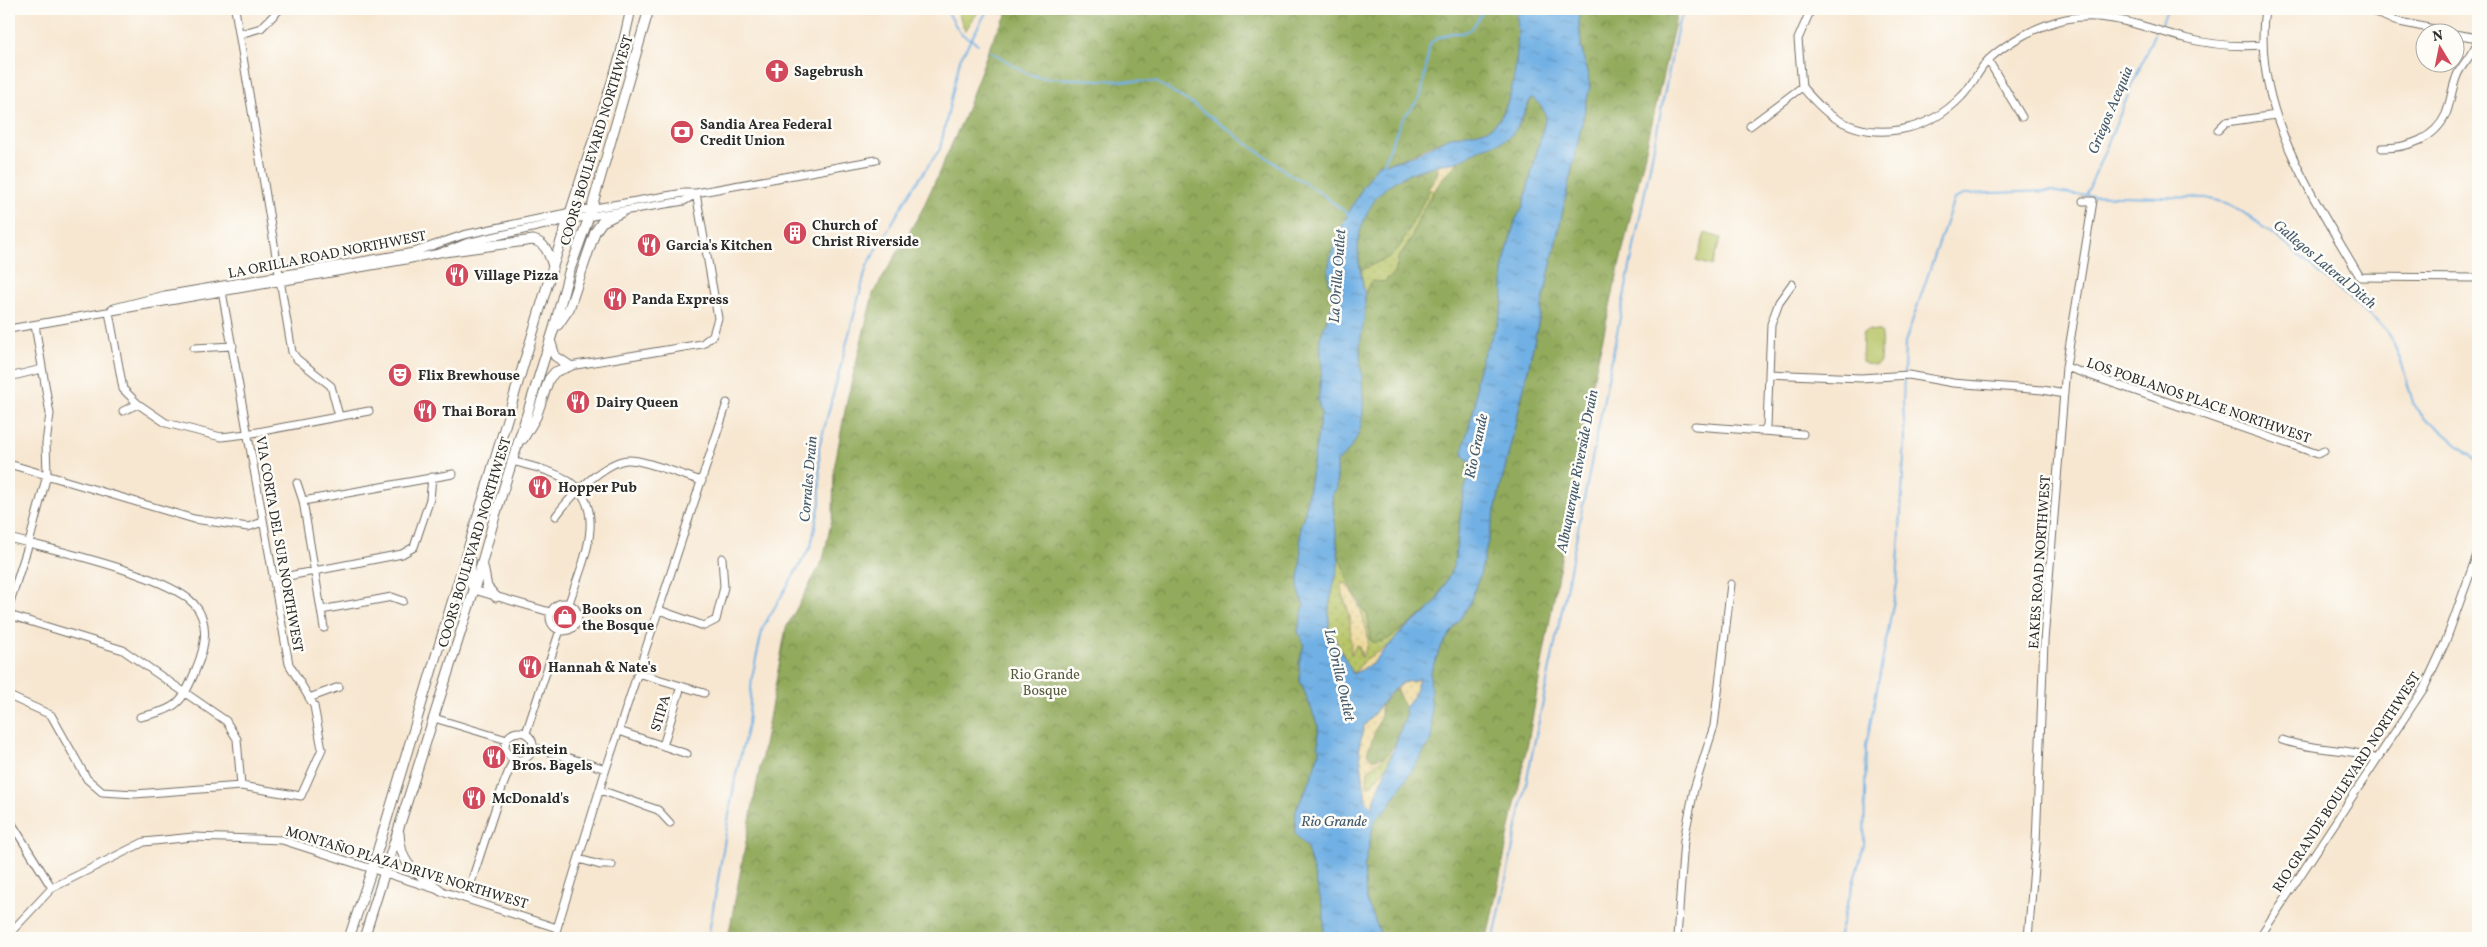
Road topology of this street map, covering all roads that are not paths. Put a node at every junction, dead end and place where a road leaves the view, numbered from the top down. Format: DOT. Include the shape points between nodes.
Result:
graph roads {
  1 [pos="235,9"];
  2 [pos="280,9"];
  3 [pos="631,9"];
  4 [pos="649,9"];
  5 [pos="1811,9"];
  6 [pos="2265,9"];
  7 [pos="2368,9"];
  8 [pos="2414,26"];
  9 [pos="240,34"];
  10 [pos="2464,36"];
  11 [pos="2478,39"];
  12 [pos="2263,45"];
  13 [pos="1988,60"];
  14 [pos="1802,87"];
  15 [pos="2276,115"];
  16 [pos="2022,117"];
  17 [pos="1750,126"];
  18 [pos="2218,130"];
  19 [pos="2382,148"];
  20 [pos="876,160"];
  21 [pos="696,193"];
  22 [pos="2083,201"];
  23 [pos="622,212"];
  24 [pos="590,213"];
  25 [pos="569,216"];
  26 [pos="444,252"];
  27 [pos="553,266"];
  28 [pos="2478,278"];
  29 [pos="280,279"];
  30 [pos="1792,284"];
  31 [pos="222,289"];
  32 [pos="109,312"];
  33 [pos="35,325"];
  34 [pos="9,329"];
  35 [pos="551,338"];
  36 [pos="233,346"];
  37 [pos="194,348"];
  38 [pos="570,366"];
  39 [pos="2066,367"];
  40 [pos="42,369"];
  41 [pos="1769,374"];
  42 [pos="9,377"];
  43 [pos="2064,394"];
  44 [pos="727,403"];
  45 [pos="138,404"];
  46 [pos="369,411"];
  47 [pos="123,412"];
  48 [pos="339,416"];
  49 [pos="1695,426"];
  50 [pos="1763,431"];
  51 [pos="247,434"];
  52 [pos="1803,434"];
  53 [pos="499,447"];
  54 [pos="2324,451"];
  55 [pos="514,456"];
  56 [pos="9,464"];
  57 [pos="453,474"];
  58 [pos="47,475"];
  59 [pos="432,478"];
  60 [pos="702,481"];
  61 [pos="297,483"];
  62 [pos="579,491"];
  63 [pos="303,501"];
  64 [pos="556,516"];
  65 [pos="263,522"];
  66 [pos="9,538"];
  67 [pos="29,543"];
  68 [pos="2478,552"];
  69 [pos="722,558"];
  70 [pos="483,559"];
  71 [pos="314,571"];
  72 [pos="273,579"];
  73 [pos="1731,584"];
  74 [pos="474,590"];
  75 [pos="496,597"];
  76 [pos="404,601"];
  77 [pos="569,603"];
  78 [pos="9,605"];
  79 [pos="321,610"];
  80 [pos="659,610"];
  81 [pos="550,612"];
  82 [pos="9,615"];
  83 [pos="324,628"];
  84 [pos="560,630"];
  85 [pos="638,673"];
  86 [pos="681,686"];
  87 [pos="339,687"];
  88 [pos="186,692"];
  89 [pos="704,693"];
  90 [pos="9,696"];
  91 [pos="309,698"];
  92 [pos="140,717"];
  93 [pos="434,718"];
  94 [pos="619,731"];
  95 [pos="526,733"];
  96 [pos="506,740"];
  97 [pos="2282,740"];
  98 [pos="533,746"];
  99 [pos="663,746"];
  100 [pos="687,754"];
  101 [pos="514,758"];
  102 [pos="2377,759"];
  103 [pos="606,769"];
  104 [pos="241,786"];
  105 [pos="600,790"];
  106 [pos="9,820"];
  107 [pos="670,823"];
  108 [pos="399,827"];
  109 [pos="579,859"];
  110 [pos="612,864"];
  111 [pos="372,870"];
  112 [pos="384,874"];
  113 [pos="52,888"];
  114 [pos="441,891"];
  115 [pos="466,898"];
  116 [pos="558,928"];
  117 [pos="9,934"];
  118 [pos="349,938"];
  119 [pos="364,938"];
  120 [pos="554,938"];
  121 [pos="1677,938"];
  122 [pos="2028,938"];
  123 [pos="2259,938"];
  1 -- 9 [label="street"];
  2 -- 9 [label="street" via="261,28"];
  3 -- 25 [label="main road, COORS BOULEVARD NORTHWEST" via="620,57"];
  4 -- 24 [label="main road, COORS BOULEVARD NORTHWEST"];
  5 -- 14 [label="street" via="1798,39"];
  6 -- 12 [label="street"];
  7 -- 8 [label="street"];
  9 -- 29 [label="street"];
  10 -- 11 [label="street"];
  11 -- 19 [label="street" via="2459,72 2446,113 2433,132 2404,147"];
  12 -- 13 [label="street" via="2212,44 2098,16 2066,19 2035,30"];
  12 -- 15 [label="street" via="2265,70"];
  13 -- 14 [label="street" via="1963,96 1941,114 1914,128 1885,132 1848,125 1830,115"];
  13 -- 16 [label="street"];
  14 -- 17 [label="street"];
  15 -- 18 [label="street" via="2226,122"];
  15 -- 28 [label="street" via="2298,167 2360,278"];
  20 -- 21 [label="street, LA ORILLA ROAD NORTHWEST"];
  21 -- 23 [label="street, LA ORILLA ROAD NORTHWEST" via="684,201"];
  21 -- 24 [label="street, LA ORILLA ROAD NORTHWEST"];
  21 -- 38 [label="street" via="718,318 713,335 702,344"];
  22 -- 39 [label="street, EAKES ROAD NORTHWEST" via="2093,201"];
  23 -- 24 [label="street, LA ORILLA ROAD NORTHWEST"];
  23 -- 35 [label="main road" via="602,222 595,232 569,310"];
  24 -- 25 [label="street, LA ORILLA ROAD NORTHWEST"];
  24 -- 35 [label="main road, COORS BOULEVARD NORTHWEST"];
  25 -- 26 [label="street, LA ORILLA ROAD NORTHWEST" via="466,243"];
  25 -- 27 [label="main road, COORS BOULEVARD NORTHWEST"];
  25 -- 29 [label="street, LA ORILLA ROAD NORTHWEST" via="453,237 424,250"];
  26 -- 27 [label="main road" via="533,240 546,249"];
  26 -- 29 [label="street, LA ORILLA ROAD NORTHWEST"];
  27 -- 53 [label="main road, COORS BOULEVARD NORTHWEST"];
  29 -- 31 [label="street, LA ORILLA ROAD NORTHWEST"];
  29 -- 48 [label="street" via="292,352 331,386"];
  30 -- 41 [label="street" via="1779,302 1771,324"];
  31 -- 32 [label="street, LA ORILLA ROAD NORTHWEST"];
  31 -- 36 [label="street, VIA CORTA DEL SUR NORTHWEST"];
  32 -- 33 [label="street, LA ORILLA ROAD NORTHWEST"];
  32 -- 45 [label="street" via="123,389"];
  33 -- 34 [label="street, LA ORILLA ROAD NORTHWEST"];
  33 -- 40 [label="street"];
  35 -- 38 [label="main road" via="555,356"];
  35 -- 55 [label="main road, COORS BOULEVARD NORTHWEST"];
  36 -- 37 [label="street"];
  36 -- 51 [label="street, VIA CORTA DEL SUR NORTHWEST"];
  38 -- 55 [label="main road" via="555,372 549,379 536,417"];
  39 -- 43 [label="street, EAKES ROAD NORTHWEST"];
  39 -- 54 [label="street, LOS POBLANOS PLACE NORTHWEST" via="2318,454"];
  40 -- 42 [label="street"];
  40 -- 58 [label="street" via="50,414 46,443"];
  41 -- 43 [label="street" via="1861,378 1909,375 1953,383"];
  41 -- 50 [label="street" via="1767,426"];
  43 -- 122 [label="street, EAKES ROAD NORTHWEST" via="2044,641 2036,844"];
  44 -- 60 [label="street"];
  45 -- 47 [label="street"];
  45 -- 51 [label="street" via="166,422 221,437"];
  46 -- 48 [label="street"];
  48 -- 51 [label="street"];
  49 -- 50 [label="street"];
  50 -- 52 [label="street"];
  51 -- 65 [label="street, VIA CORTA DEL SUR NORTHWEST"];
  53 -- 74 [label="main road" via="499,466 468,569"];
  53 -- 111 [label="main road, COORS BOULEVARD NORTHWEST"];
  55 -- 62 [label="street" via="558,476"];
  55 -- 70 [label="main road, COORS BOULEVARD NORTHWEST"];
  56 -- 58 [label="street"];
  57 -- 59 [label="street"];
  58 -- 65 [label="street" via="194,519 248,527"];
  58 -- 67 [label="street"];
  59 -- 63 [label="street"];
  59 -- 71 [label="street" via="430,499 414,547 402,554"];
  60 -- 62 [label="street" via="629,460 611,465"];
  60 -- 80 [label="street"];
  61 -- 63 [label="street"];
  62 -- 64 [label="street"];
  62 -- 77 [label="street" via="589,510 592,535"];
  63 -- 71 [label="street"];
  65 -- 72 [label="street, VIA CORTA DEL SUR NORTHWEST"];
  66 -- 67 [label="street"];
  67 -- 78 [label="street"];
  67 -- 88 [label="street" via="170,586 196,606 206,636 203,652"];
  68 -- 102 [label="street, RIO GRANDE BOULEVARD NORTHWEST" via="2424,688"];
  69 -- 80 [label="street" via="724,587 716,620 704,626"];
  70 -- 74 [label="main road, COORS BOULEVARD NORTHWEST"];
  70 -- 75 [label="main road" via="488,587"];
  71 -- 72 [label="street"];
  71 -- 79 [label="street"];
  72 -- 91 [label="street, VIA CORTA DEL SUR NORTHWEST" via="289,664"];
  73 -- 121 [label="street" via="1714,726 1694,789 1684,840"];
  74 -- 75 [label="street"];
  74 -- 93 [label="main road, COORS BOULEVARD NORTHWEST"];
  75 -- 81 [label="street"];
  76 -- 79 [label="street" via="392,597"];
  77 -- 81 [label="street" via="560,603"];
  77 -- 84 [label="street" via="576,609 577,623 570,630"];
  79 -- 83 [label="street"];
  80 -- 85 [label="street"];
  81 -- 84 [label="street" via="551,622"];
  82 -- 88 [label="street" via="123,650"];
  84 -- 95 [label="street"];
  85 -- 86 [label="street"];
  85 -- 94 [label="street"];
  86 -- 89 [label="street"];
  86 -- 99 [label="street, STIPA"];
  87 -- 91 [label="street"];
  88 -- 92 [label="street" via="169,711"];
  88 -- 104 [label="street" via="226,720 237,739"];
  90 -- 104 [label="street" via="51,715 87,779 102,792 135,794"];
  91 -- 104 [label="street, VIA CORTA DEL SUR NORTHWEST" via="314,706 322,749 301,796"];
  93 -- 96 [label="street"];
  93 -- 108 [label="main road, COORS BOULEVARD NORTHWEST"];
  94 -- 99 [label="street"];
  94 -- 103 [label="street"];
  95 -- 96 [label="street" via="515,732"];
  95 -- 98 [label="street"];
  96 -- 101 [label="street" via="506,751"];
  97 -- 102 [label="street" via="2296,745 2363,753"];
  98 -- 101 [label="street" via="527,757"];
  98 -- 103 [label="street"];
  99 -- 100 [label="street"];
  101 -- 115 [label="street"];
  102 -- 123 [label="street, RIO GRANDE BOULEVARD NORTHWEST"];
  103 -- 105 [label="street"];
  105 -- 107 [label="street" via="658,810"];
  105 -- 109 [label="street"];
  106 -- 113 [label="street"];
  108 -- 112 [label="main road, COORS BOULEVARD NORTHWEST"];
  108 -- 114 [label="main road" via="400,850 407,866"];
  109 -- 110 [label="street" via="600,865"];
  109 -- 116 [label="street"];
  111 -- 112 [label="street, MONTAÑO PLAZA DRIVE NORTHWEST"];
  111 -- 113 [label="street, MONTAÑO PLAZA DRIVE NORTHWEST" via="329,853 282,840 193,837 144,842"];
  111 -- 118 [label="main road, COORS BOULEVARD NORTHWEST"];
  112 -- 114 [label="street, MONTAÑO PLAZA DRIVE NORTHWEST"];
  112 -- 119 [label="main road, COORS BOULEVARD NORTHWEST"];
  113 -- 117 [label="street, MONTAÑO PLAZA DRIVE NORTHWEST"];
  114 -- 115 [label="street, MONTAÑO PLAZA DRIVE NORTHWEST"];
  115 -- 116 [label="street, MONTAÑO PLAZA DRIVE NORTHWEST"];
  116 -- 120 [label="street"];
}
